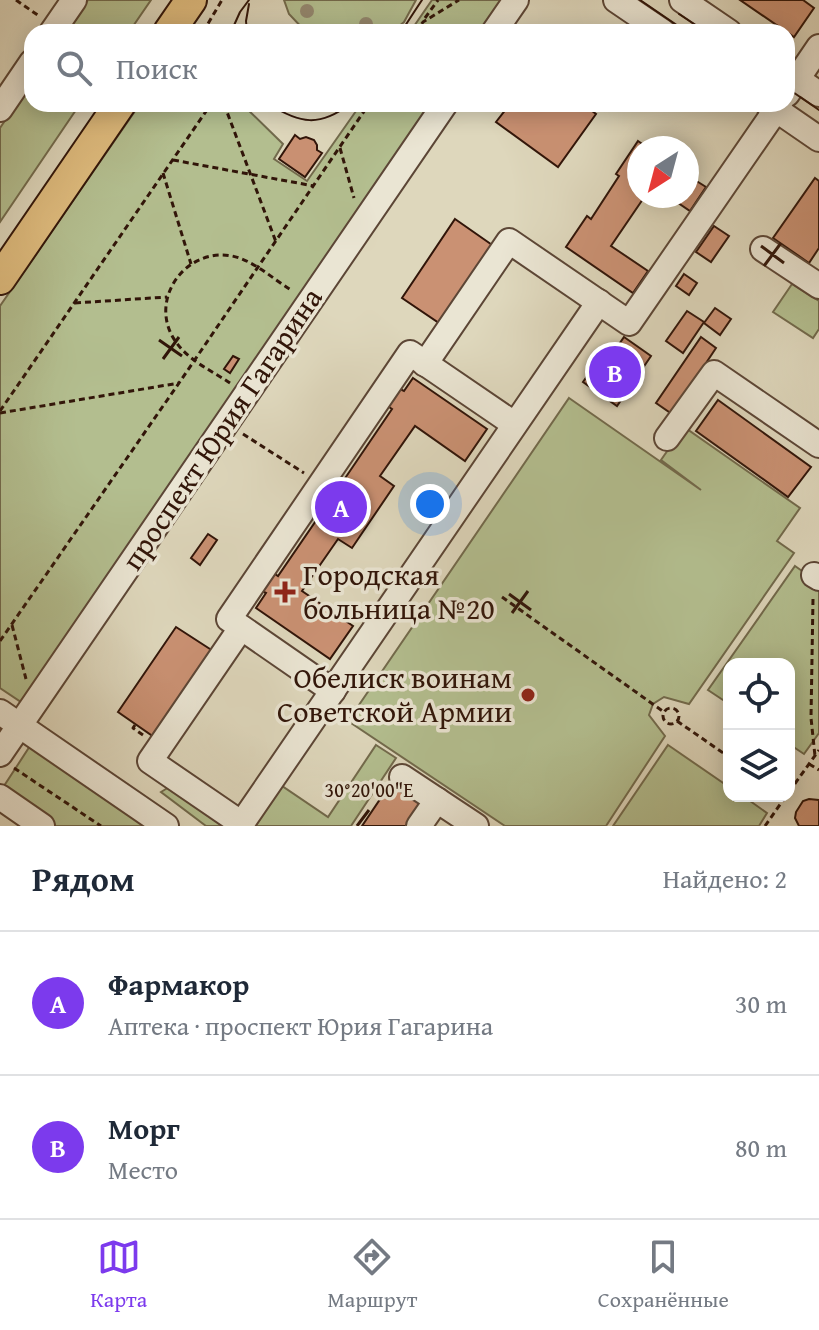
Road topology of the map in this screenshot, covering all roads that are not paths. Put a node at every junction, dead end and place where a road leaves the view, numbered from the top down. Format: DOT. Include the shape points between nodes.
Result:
graph roads {
  1 [pos="74,0"];
  2 [pos="168,0"];
  3 [pos="191,0"];
  4 [pos="516,0"];
  5 [pos="616,0"];
  6 [pos="682,0"];
  7 [pos="46,24"];
  8 [pos="152,24"];
  9 [pos="174,24"];
  10 [pos="500,24"];
  11 [pos="651,24"];
  12 [pos="717,24"];
  13 [pos="819,47"];
  14 [pos="24,74"];
  15 [pos="795,78"];
  16 [pos="795,94"];
  17 [pos="819,94"];
  18 [pos="0,109"];
  19 [pos="795,109"];
  20 [pos="91,112"];
  21 [pos="115,112"];
  22 [pos="440,112"];
  23 [pos="771,112"];
  24 [pos="819,139"];
  25 [pos="0,245"];
  26 [pos="763,249"];
  27 [pos="0,279"];
  28 [pos="818,285"];
  29 [pos="599,302"];
  30 [pos="425,364"];
  31 [pos="514,424"];
  32 [pos="667,438"];
  33 [pos="819,445"];
  34 [pos="241,628"];
  35 [pos="333,691"];
  36 [pos="10,719"];
  37 [pos="7,761"];
  38 [pos="402,777"];
  39 [pos="0,797"];
  40 [pos="437,800"];
  41 [pos="241,825"];
  42 [pos="42,826"];
  43 [pos="166,826"];
  44 [pos="419,826"];
  45 [pos="476,826"];
  1 -- 7 [label="street"];
  2 -- 8 [label="main road"];
  3 -- 9 [label="main road"];
  4 -- 10 [label="street"];
  5 -- 11 [label="street"];
  6 -- 12 [label="street"];
  13 -- 15 [label="street"];
  14 -- 18 [label="street"];
  16 -- 17 [label="street"];
  19 -- 24 [label="street"];
  20 -- 25 [label="main road"];
  21 -- 27 [label="main road"];
  22 -- 36 [label="street, проспект Юрия Гагарина" via="36,702"];
  23 -- 29 [label="street" via="629,323"];
  26 -- 28 [label="street"];
  29 -- 30 [label="street" via="509,241"];
  29 -- 31 [label="street"];
  30 -- 31 [label="street"];
  30 -- 34 [label="street" via="410,353 229,619"];
  31 -- 35 [label="street"];
  32 -- 33 [label="street" via="714,373"];
  34 -- 35 [label="street"];
  34 -- 41 [label="street" via="150,761"];
  35 -- 41 [label="street"];
  36 -- 37 [label="street, проспект Юрия Гагарина"];
  36 -- 43 [label="street"];
  38 -- 40 [label="street"];
  39 -- 42 [label="street"];
  40 -- 44 [label="street"];
  40 -- 45 [label="street"];
}
